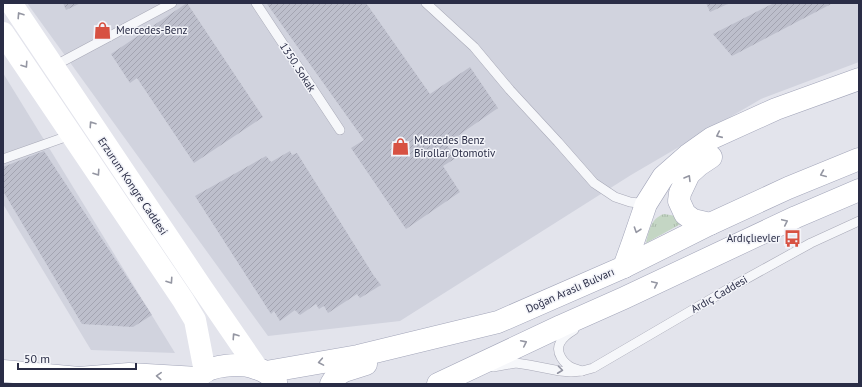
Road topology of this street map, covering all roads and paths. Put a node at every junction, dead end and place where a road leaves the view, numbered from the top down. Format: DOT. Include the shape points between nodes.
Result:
graph roads {
  1 [pos="11,3"];
  2 [pos="172,3"];
  3 [pos="256,3"];
  4 [pos="426,3"];
  5 [pos="3,33"];
  6 [pos="53,66"];
  7 [pos="859,79"];
  8 [pos="859,89"];
  9 [pos="340,130"];
  10 [pos="71,134"];
  11 [pos="3,159"];
  12 [pos="859,159"];
  13 [pos="859,190"];
  14 [pos="646,204"];
  15 [pos="685,214"];
  16 [pos="859,221"];
  17 [pos="710,224"];
  18 [pos="624,267"];
  19 [pos="624,298"];
  20 [pos="498,322"];
  21 [pos="3,371"];
  22 [pos="466,371"];
  23 [pos="582,371"];
  24 [pos="267,375"];
  25 [pos="79,378"];
  26 [pos="200,378"];
  27 [pos="116,384"];
  28 [pos="331,384"];
  29 [pos="438,384"];
  6 -- 1 [label="main road, Erzurum Kongre Caddesi, one-way"];
  2 -- 6 [label="lane"];
  3 -- 9 [label="lane, 1350. Sokak"];
  4 -- 14 [label="lane" via="474,47 594,183 615,197"];
  5 -- 10 [label="main road, Erzurum Kongre Caddesi, one-way"];
  24 -- 6 [label="main road, Erzurum Kongre Caddesi, one-way" via="195,278"];
  7 -- 14 [label="main road, one-way" via="776,109 712,138 663,177"];
  15 -- 8 [label="main road, one-way" via="679,201 680,193 689,174 699,165 752,133"];
  10 -- 11 [label="lane"];
  10 -- 26 [label="main road, Erzurum Kongre Caddesi, one-way" via="195,320"];
  12 -- 17 [label="main road, Doğan Araslı Bulvarı, one-way"];
  19 -- 13 [label="main road, one-way"];
  14 -- 15 [label="main road" via="660,205"];
  14 -- 18 [label="main road, one-way"];
  15 -- 17 [label="main road" via="693,220"];
  16 -- 23 [label="lane, Ardıç Caddesi" via="804,247 593,368"];
  17 -- 18 [label="main road, Doğan Araslı Bulvarı"];
  18 -- 20 [label="main road, Doğan Araslı Bulvarı"];
  22 -- 19 [label="main road, one-way"];
  19 -- 23 [label="lane" via="579,326 559,343 561,359"];
  20 -- 24 [label="main road, Doğan Araslı Bulvarı, one-way"];
  20 -- 28 [label="main road" via="459,341 344,371 336,376"];
  21 -- 25 [label="main road"];
  22 -- 23 [label="lane, one-way" via="516,363 560,371"];
  22 -- 29 [label="main road"];
  24 -- 26 [label="main road, Doğan Araslı Bulvarı" via="248,366 238,365 211,369"];
  26 -- 25 [label="main road, one-way" via="129,374"];
  25 -- 27 [label="main road"];
}
